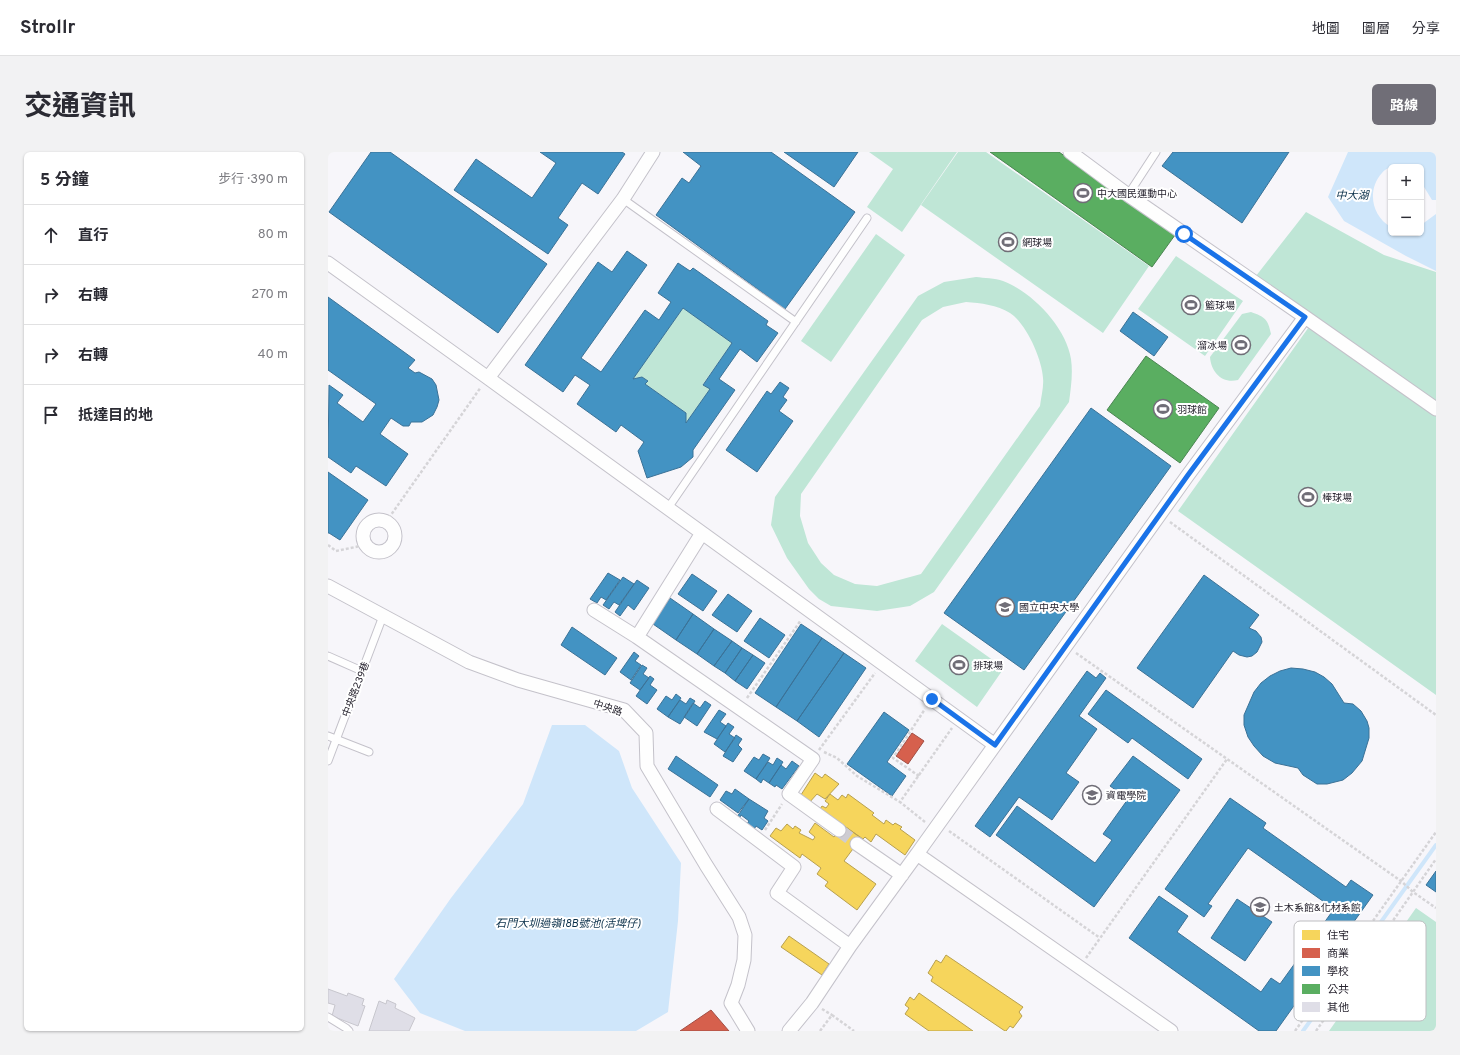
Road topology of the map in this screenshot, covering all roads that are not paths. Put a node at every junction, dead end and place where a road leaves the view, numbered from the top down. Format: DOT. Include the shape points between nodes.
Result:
graph roads {
  1 [pos="652,152"];
  2 [pos="1070,152"];
  3 [pos="1156,152"];
  4 [pos="1128,196"];
  5 [pos="623,199"];
  6 [pos="867,218"];
  7 [pos="328,263"];
  8 [pos="1305,317"];
  9 [pos="796,322"];
  10 [pos="486,380"];
  11 [pos="1436,409"];
  12 [pos="668,508"];
  13 [pos="386,522"];
  14 [pos="702,533"];
  15 [pos="328,586"];
  16 [pos="594,610"];
  17 [pos="383,616"];
  18 [pos="636,637"];
  19 [pos="328,656"];
  20 [pos="362,671"];
  21 [pos="328,736"];
  22 [pos="336,739"];
  23 [pos="995,745"];
  24 [pos="369,752"];
  25 [pos="328,761"];
  26 [pos="717,809"];
  27 [pos="839,830"];
  28 [pos="857,844"];
  29 [pos="917,854"];
  30 [pos="902,875"];
  31 [pos="850,946"];
  32 [pos="328,1017"];
  33 [pos="349,1031"];
  34 [pos="748,1031"];
  35 [pos="789,1031"];
  36 [pos="1171,1031"];
  1 -- 5 [label="street"];
  2 -- 4 [label="street"];
  3 -- 4 [label="lane"];
  4 -- 8 [label="street"];
  5 -- 9 [label="lane"];
  5 -- 10 [label="street"];
  6 -- 9 [label="lane"];
  7 -- 10 [label="street"];
  8 -- 11 [label="street"];
  8 -- 23 [label="street" via="1188,475"];
  9 -- 12 [label="lane"];
  10 -- 12 [label="street"];
  12 -- 14 [label="street"];
  13 -- 13 [label="street" via="395,534 391,547 377,553 368,549 362,534 367,525 376,520"];
  14 -- 18 [label="street"];
  14 -- 23 [label="street"];
  15 -- 17 [label="street, 中央路"];
  16 -- 18 [label="street"];
  17 -- 20 [label="lane, 中央路239巷"];
  17 -- 34 [label="street, 中央路" via="469,662 518,680 624,710 646,733 647,766 706,866 740,917 744,935 744,960 731,1003"];
  18 -- 27 [label="street" via="740,709 816,755 789,794"];
  19 -- 20 [label="lane"];
  20 -- 22 [label="lane, 中央路239巷"];
  21 -- 22 [label="lane"];
  22 -- 24 [label="lane"];
  22 -- 25 [label="lane, 中央路239巷"];
  23 -- 29 [label="street"];
  26 -- 31 [label="street" via="794,867 777,893"];
  28 -- 30 [label="street"];
  29 -- 30 [label="street"];
  29 -- 36 [label="street"];
  30 -- 31 [label="street"];
  31 -- 35 [label="street" via="812,1003"];
  32 -- 33 [label="lane"];
}
